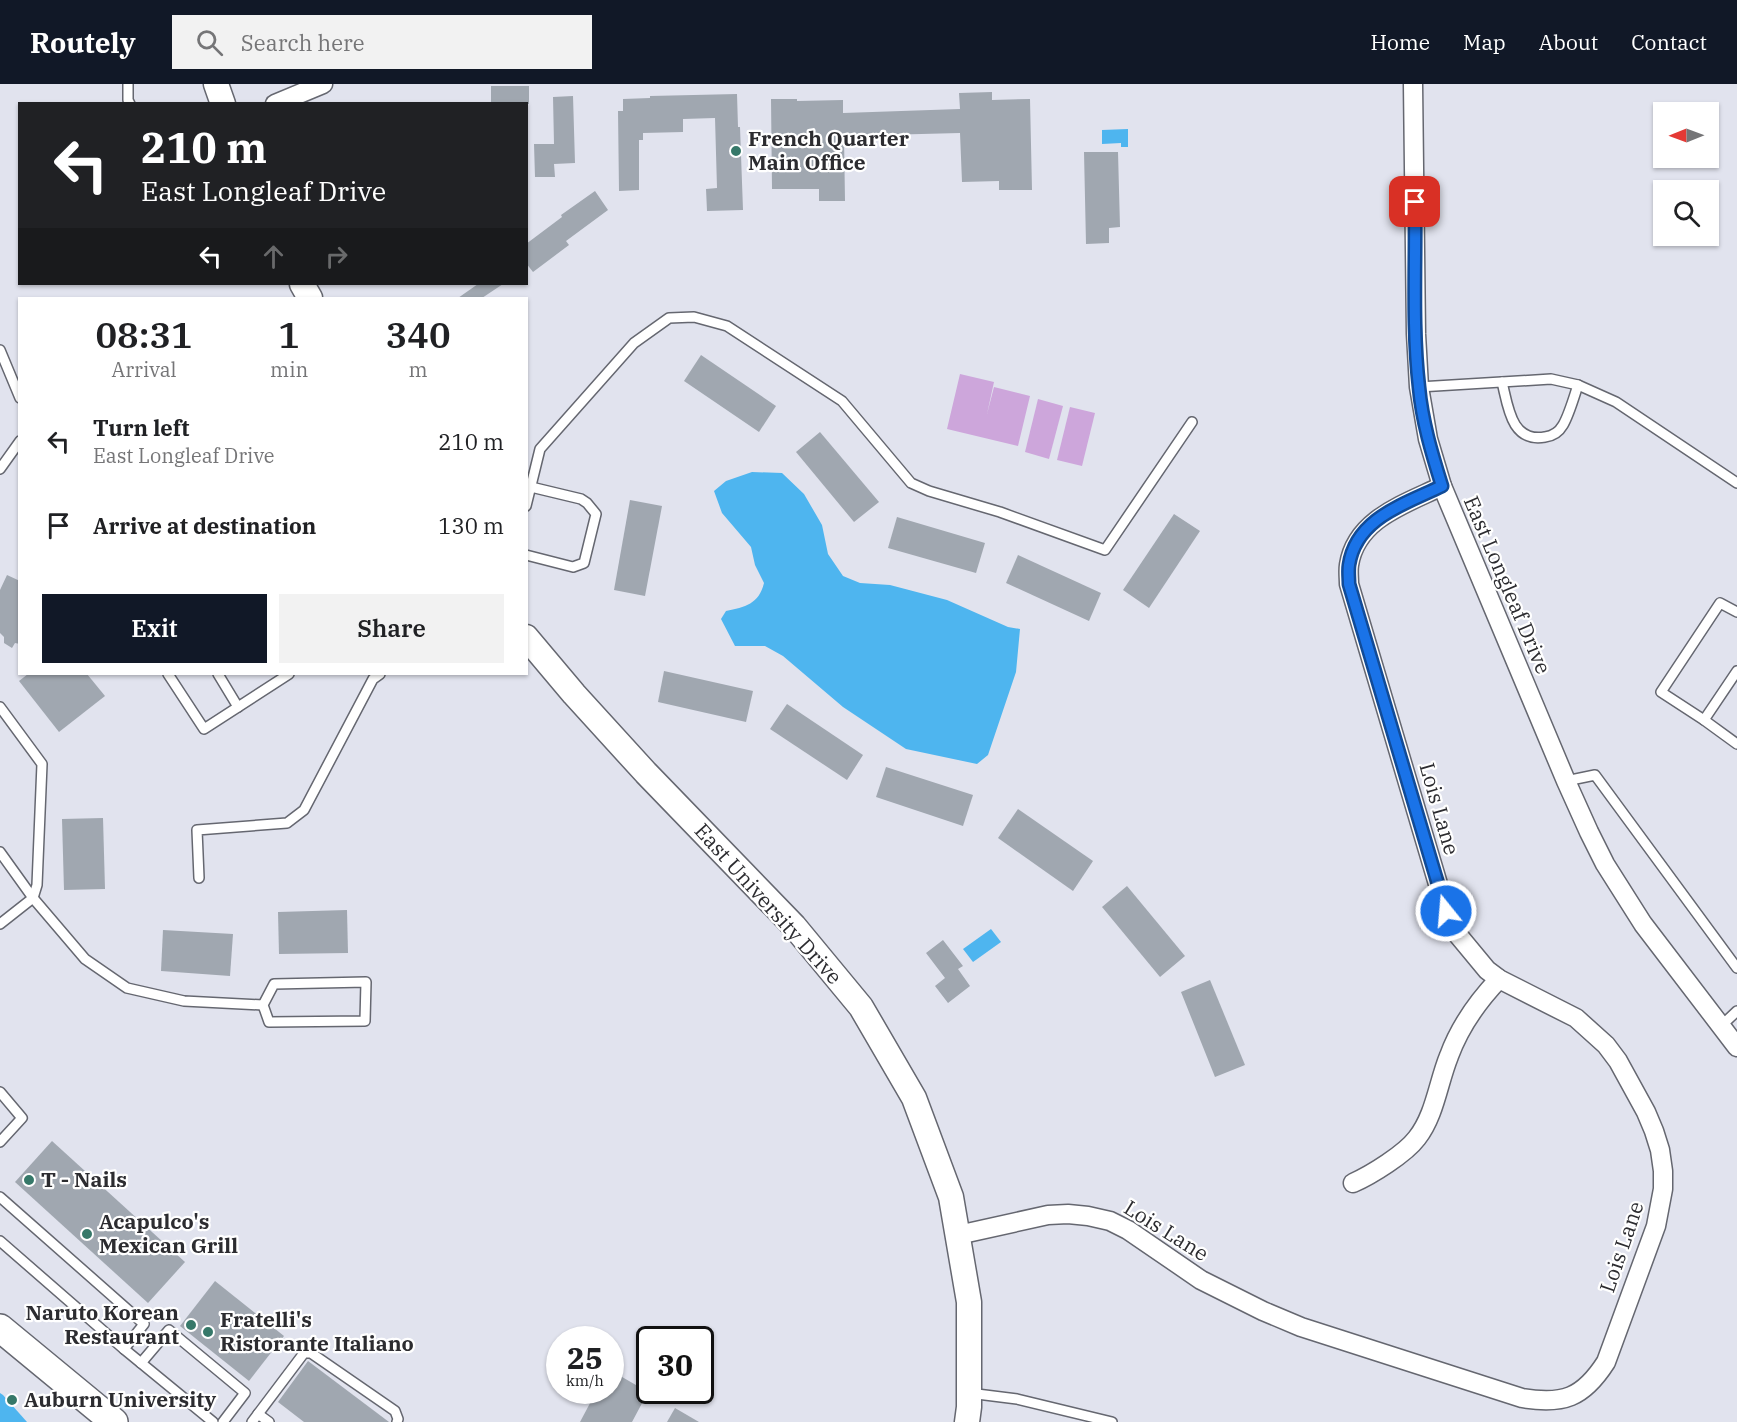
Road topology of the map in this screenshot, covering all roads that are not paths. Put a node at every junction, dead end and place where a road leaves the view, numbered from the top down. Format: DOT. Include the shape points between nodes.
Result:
graph roads {
  1 [pos="128,84"];
  2 [pos="216,84"];
  3 [pos="323,84"];
  4 [pos="1413,84"];
  5 [pos="128,102"];
  6 [pos="222,102"];
  7 [pos="280,102"];
  8 [pos="0,350"];
  9 [pos="1502,382"];
  10 [pos="1578,385"];
  11 [pos="1419,387"];
  12 [pos="18,393"];
  13 [pos="1192,422"];
  14 [pos="18,444"];
  15 [pos="0,469"];
  16 [pos="1737,483"];
  17 [pos="1442,486"];
  18 [pos="531,487"];
  19 [pos="528,498"];
  20 [pos="528,556"];
  21 [pos="1737,612"];
  22 [pos="528,639"];
  23 [pos="1737,671"];
  24 [pos="169,675"];
  25 [pos="219,675"];
  26 [pos="287,675"];
  27 [pos="379,675"];
  28 [pos="0,707"];
  29 [pos="238,707"];
  30 [pos="1704,720"];
  31 [pos="1737,744"];
  32 [pos="1566,781"];
  33 [pos="0,852"];
  34 [pos="199,878"];
  35 [pos="33,898"];
  36 [pos="0,924"];
  37 [pos="1737,968"];
  38 [pos="1500,979"];
  39 [pos="262,1005"];
  40 [pos="1737,1011"];
  41 [pos="1721,1026"];
  42 [pos="1737,1047"];
  43 [pos="1,1097"];
  44 [pos="0,1142"];
  45 [pos="1353,1183"];
  46 [pos="0,1197"];
  47 [pos="958,1235"];
  48 [pos="0,1240"];
  49 [pos="0,1328"];
  50 [pos="124,1349"];
  51 [pos="141,1363"];
  52 [pos="969,1393"];
  53 [pos="258,1414"];
  54 [pos="114,1422"];
  55 [pos="213,1422"];
  56 [pos="223,1422"];
  57 [pos="252,1422"];
  58 [pos="269,1422"];
  59 [pos="397,1422"];
  60 [pos="967,1422"];
  61 [pos="1112,1422"];
  1 -- 5 [label="lane"];
  2 -- 6 [label="main road"];
  3 -- 7 [label="street"];
  4 -- 11 [label="street, East Longleaf Drive"];
  8 -- 12 [label="lane"];
  9 -- 10 [label="lane" via="1551,379"];
  9 -- 10 [label="lane" via="1515,427 1538,439 1553,436 1563,426"];
  9 -- 11 [label="lane"];
  10 -- 16 [label="lane" via="1617,402"];
  11 -- 17 [label="street, East Longleaf Drive" via="1428,439"];
  13 -- 18 [label="lane" via="1104,550 911,483 842,401 727,326 694,317 669,318 634,343 540,448"];
  14 -- 15 [label="lane"];
  17 -- 32 [label="street, East Longleaf Drive"];
  17 -- 38 [label="street, Lois Lane" via="1382,515 1366,528 1355,546 1349,584 1446,911 1471,952"];
  18 -- 19 [label="lane"];
  18 -- 20 [label="lane" via="581,499 596,514 584,563 573,567"];
  21 -- 30 [label="lane" via="1720,603 1661,692"];
  22 -- 47 [label="main road, East University Drive" via="573,694 794,926 861,1007 914,1098 951,1197"];
  23 -- 30 [label="lane"];
  24 -- 29 [label="lane" via="204,729"];
  25 -- 29 [label="lane"];
  26 -- 29 [label="lane"];
  27 -- 34 [label="lane" via="304,810 286,823 197,830"];
  28 -- 35 [label="lane" via="42,764 37,885"];
  30 -- 31 [label="lane"];
  32 -- 37 [label="lane" via="1594,775"];
  32 -- 41 [label="street, East Longleaf Drive" via="1623,894"];
  33 -- 35 [label="lane"];
  35 -- 36 [label="lane"];
  35 -- 39 [label="lane" via="85,958 127,988 184,1001"];
  38 -- 45 [label="street" via="1463,1024 1417,1139"];
  38 -- 47 [label="street, Lois Lane" via="1576,1018 1606,1045 1646,1112 1660,1150 1663,1189 1656,1226 1606,1362 1595,1380 1580,1392 1562,1399 1522,1398 1301,1327 1201,1280 1110,1221 1048,1215"];
  39 -- 39 [label="lane" via="269,1022 365,1021 366,982 274,984"];
  40 -- 41 [label="lane"];
  41 -- 42 [label="street, East Longleaf Drive"];
  43 -- 44 [label="lane" via="22,1118"];
  46 -- 50 [label="lane" via="144,1324"];
  47 -- 52 [label="main road, East University Drive" via="969,1302"];
  48 -- 50 [label="lane"];
  49 -- 54 [label="main road"];
  50 -- 51 [label="lane"];
  51 -- 55 [label="lane"];
  51 -- 56 [label="lane" via="169,1330 245,1393"];
  52 -- 60 [label="main road, East University Drive"];
  52 -- 61 [label="lane" via="1062,1408"];
  53 -- 57 [label="lane"];
  53 -- 58 [label="lane"];
  53 -- 59 [label="lane" via="304,1353 311,1353 395,1412"];
}
